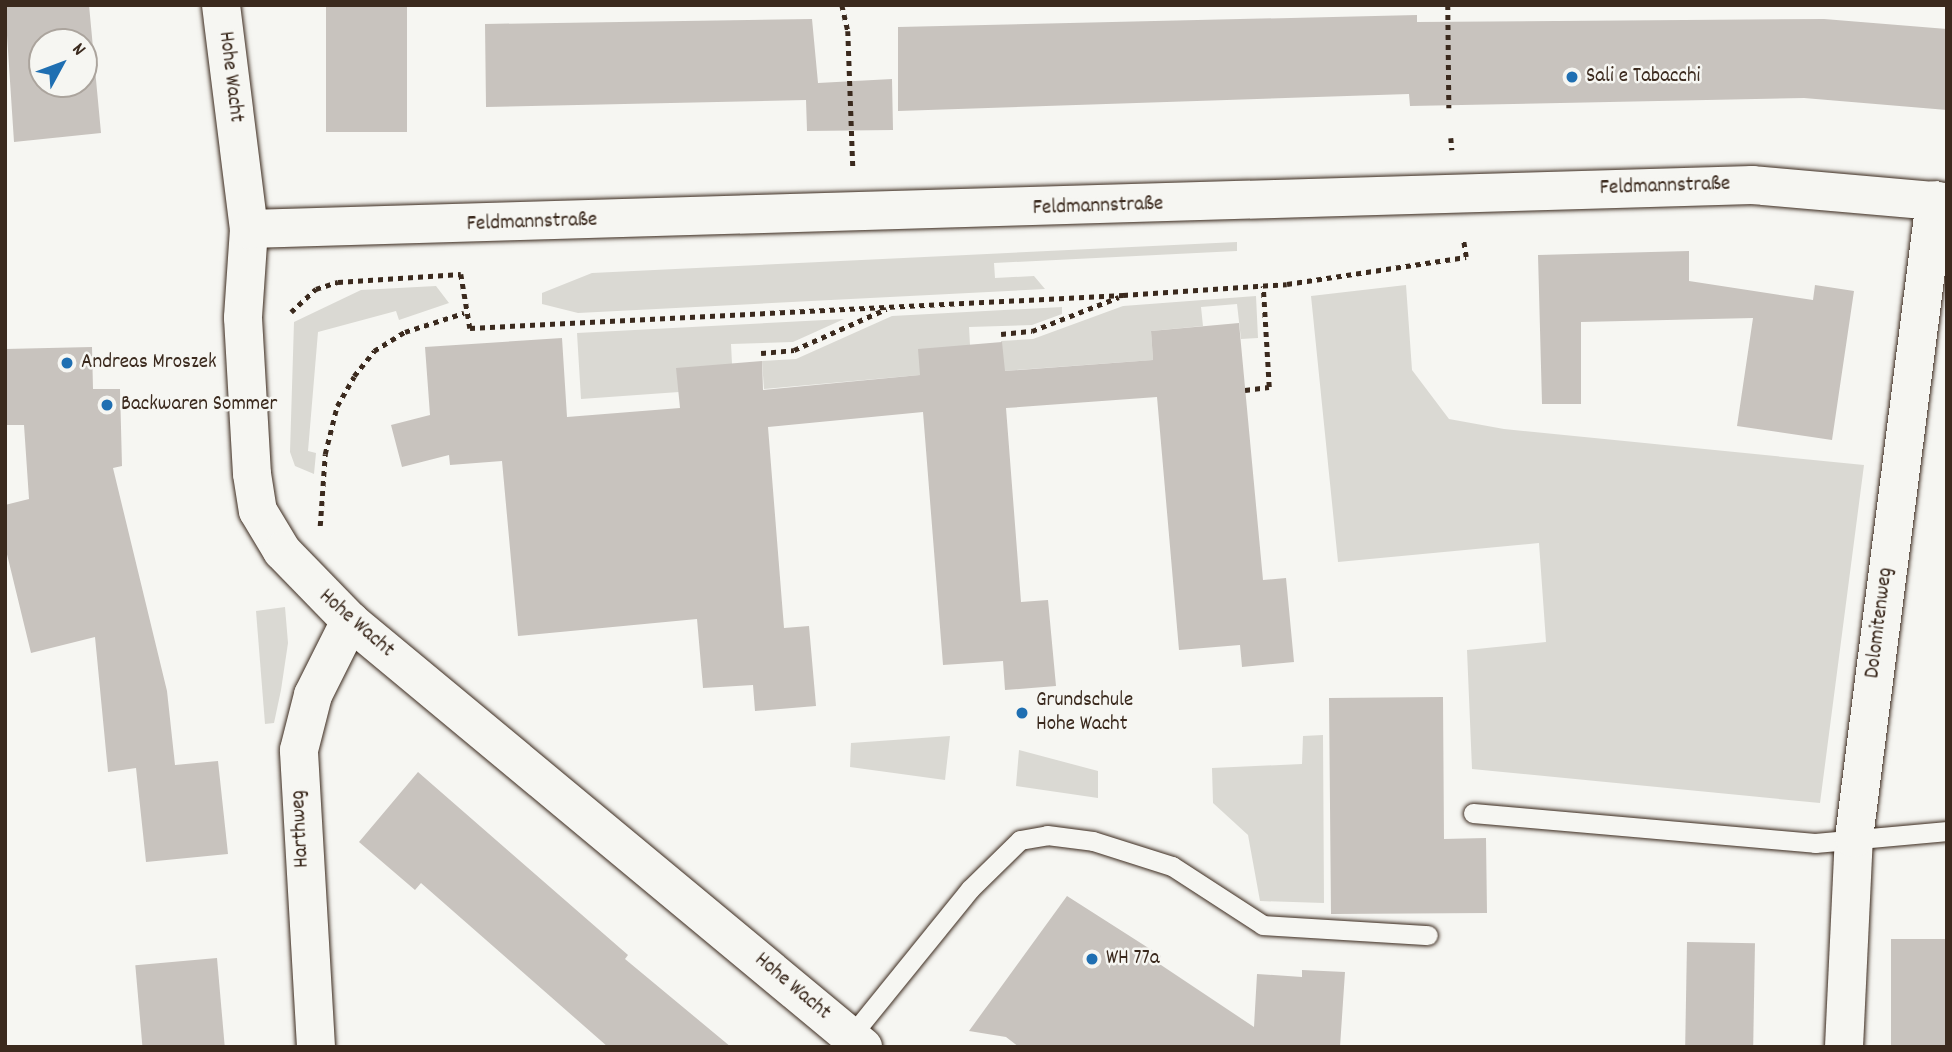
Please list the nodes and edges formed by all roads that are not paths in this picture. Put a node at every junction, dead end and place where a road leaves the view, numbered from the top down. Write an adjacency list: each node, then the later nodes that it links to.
1 (221, 5): 3 (street, Hohe Wacht)
2 (1941, 201): 3 (street, Feldmannstraße); 7 (street, Dolomitenweg)
3 (249, 229): 4 (street, Hohe Wacht)
4 (350, 621): 9 (street, Hohe Wacht); 10 (street, Harthweg)
5 (1473, 813): 7 (lane)
6 (1947, 831): 7 (lane)
7 (1854, 838): 11 (street, Dolomitenweg)
8 (1428, 935): 9 (lane)
9 (857, 1042)
10 (316, 1047)
11 (1844, 1047)

